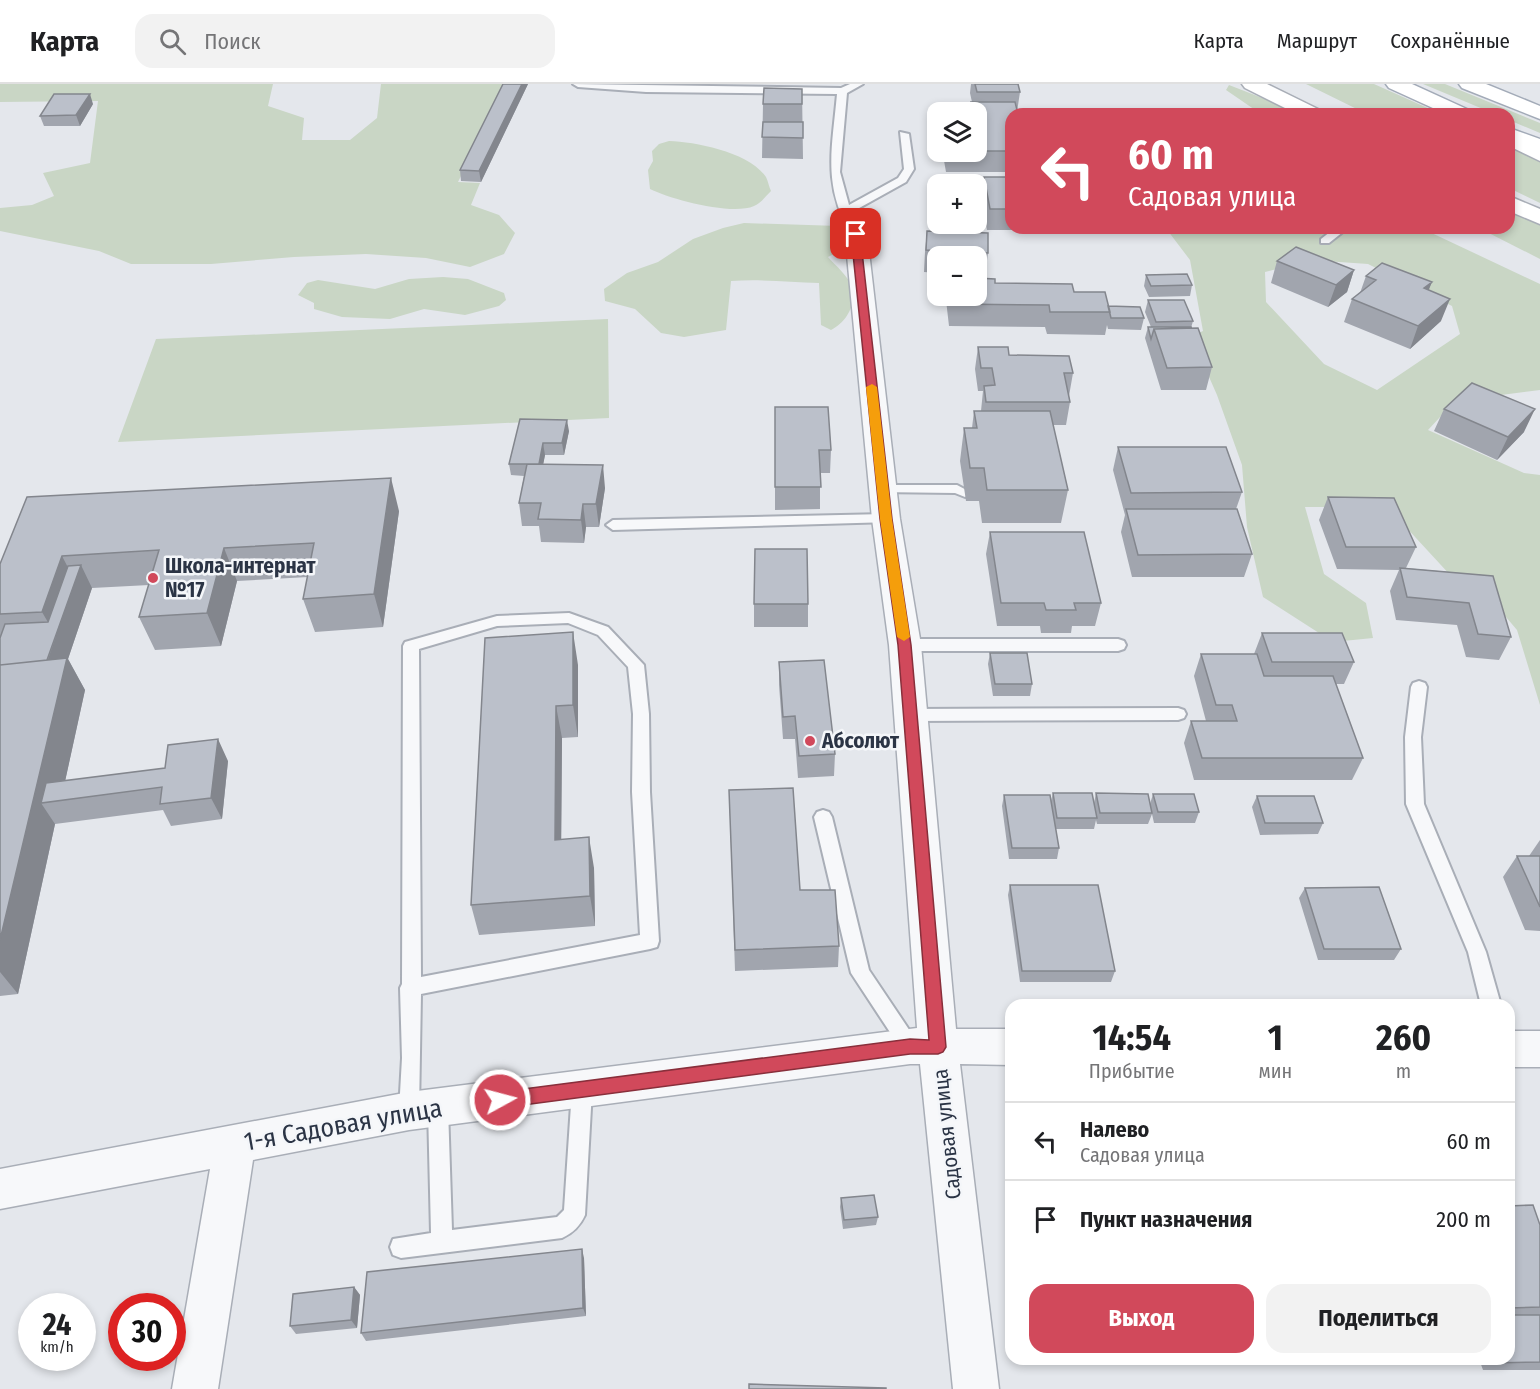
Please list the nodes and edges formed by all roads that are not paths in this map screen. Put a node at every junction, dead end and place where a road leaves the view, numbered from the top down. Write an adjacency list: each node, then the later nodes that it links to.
1 (578, 84): 6 (lane)
2 (858, 84): 6 (lane)
3 (1252, 84): 7 (main road)
4 (1396, 84): 8 (main road)
5 (1469, 84): 9 (main road)
6 (842, 91): 17 (lane)
7 (1301, 108)
8 (1449, 108)
9 (1540, 113)
10 (904, 134): 17 (lane)
11 (1515, 138): 13 (main road)
12 (1515, 140): 14 (main road)
13 (1540, 146)
14 (1540, 155)
15 (1515, 206): 16 (main road)
16 (1540, 217)
17 (851, 222): 20 (street, Садовая улица)
18 (1334, 234): 19 (lane)
19 (1325, 241)
20 (882, 489): 21 (lane); 22 (street, Садовая улица)
21 (965, 493)
22 (886, 519): 23 (lane); 24 (street, Садовая улица)
23 (613, 525)
24 (905, 645): 25 (lane); 28 (street, Садовая улица)
25 (1118, 645)
26 (1419, 687): 31 (lane)
27 (1178, 714): 28 (lane)
28 (910, 715): 32 (street, Садовая улица)
29 (823, 817): 32 (lane)
30 (410, 988): 30 (lane); 35 (lane)
31 (1489, 999)
32 (924, 1047): 33 (street, 1-я Садовая улица); 34 (street, 1-я Садовая улица); 41 (street, Садовая улица)
33 (1005, 1047)
34 (582, 1090): 35 (street, 1-я Садовая улица); 38 (lane)
35 (423, 1110): 36 (street, 1-я Садовая улица); 38 (lane)
36 (235, 1143): 37 (street, 1-я Садовая улица); 40 (street)
37 (0, 1189)
38 (441, 1242): 39 (lane)
39 (401, 1247)
40 (195, 1389)
41 (976, 1389)

